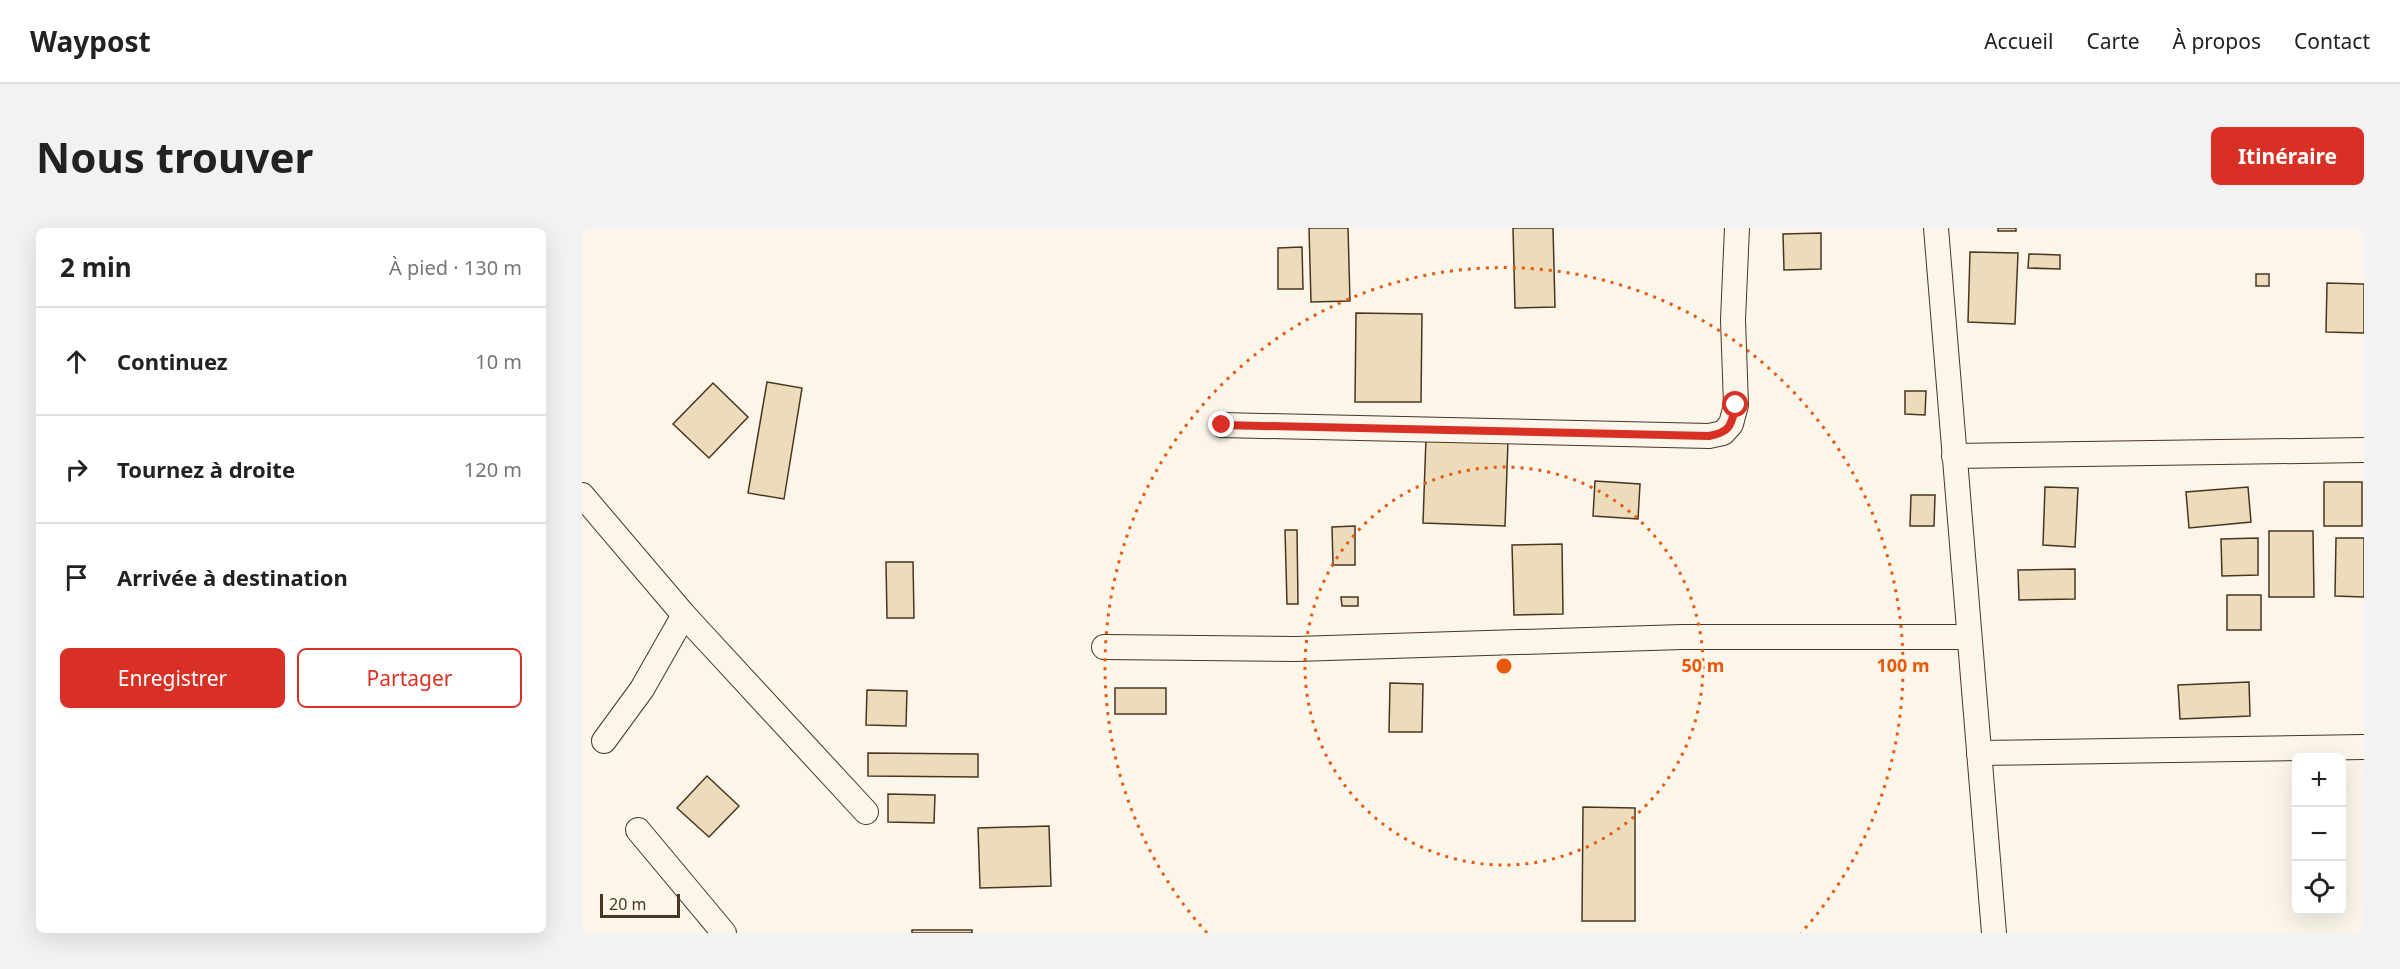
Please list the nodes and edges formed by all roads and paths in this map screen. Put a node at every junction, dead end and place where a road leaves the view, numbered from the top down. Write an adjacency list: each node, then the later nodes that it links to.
1 (1737, 228): 3 (street)
2 (1936, 228): 5 (street)
3 (1222, 425)
4 (2364, 450): 5 (street)
5 (1954, 456): 8 (street)
6 (582, 495): 7 (street)
7 (684, 615): 10 (street); 13 (street)
8 (1969, 637): 9 (street); 12 (street)
9 (1104, 647)
10 (604, 741)
11 (2364, 747): 12 (street)
12 (1979, 753): 16 (street)
13 (866, 812)
14 (638, 830): 15 (street)
15 (724, 933)
16 (1994, 933)

